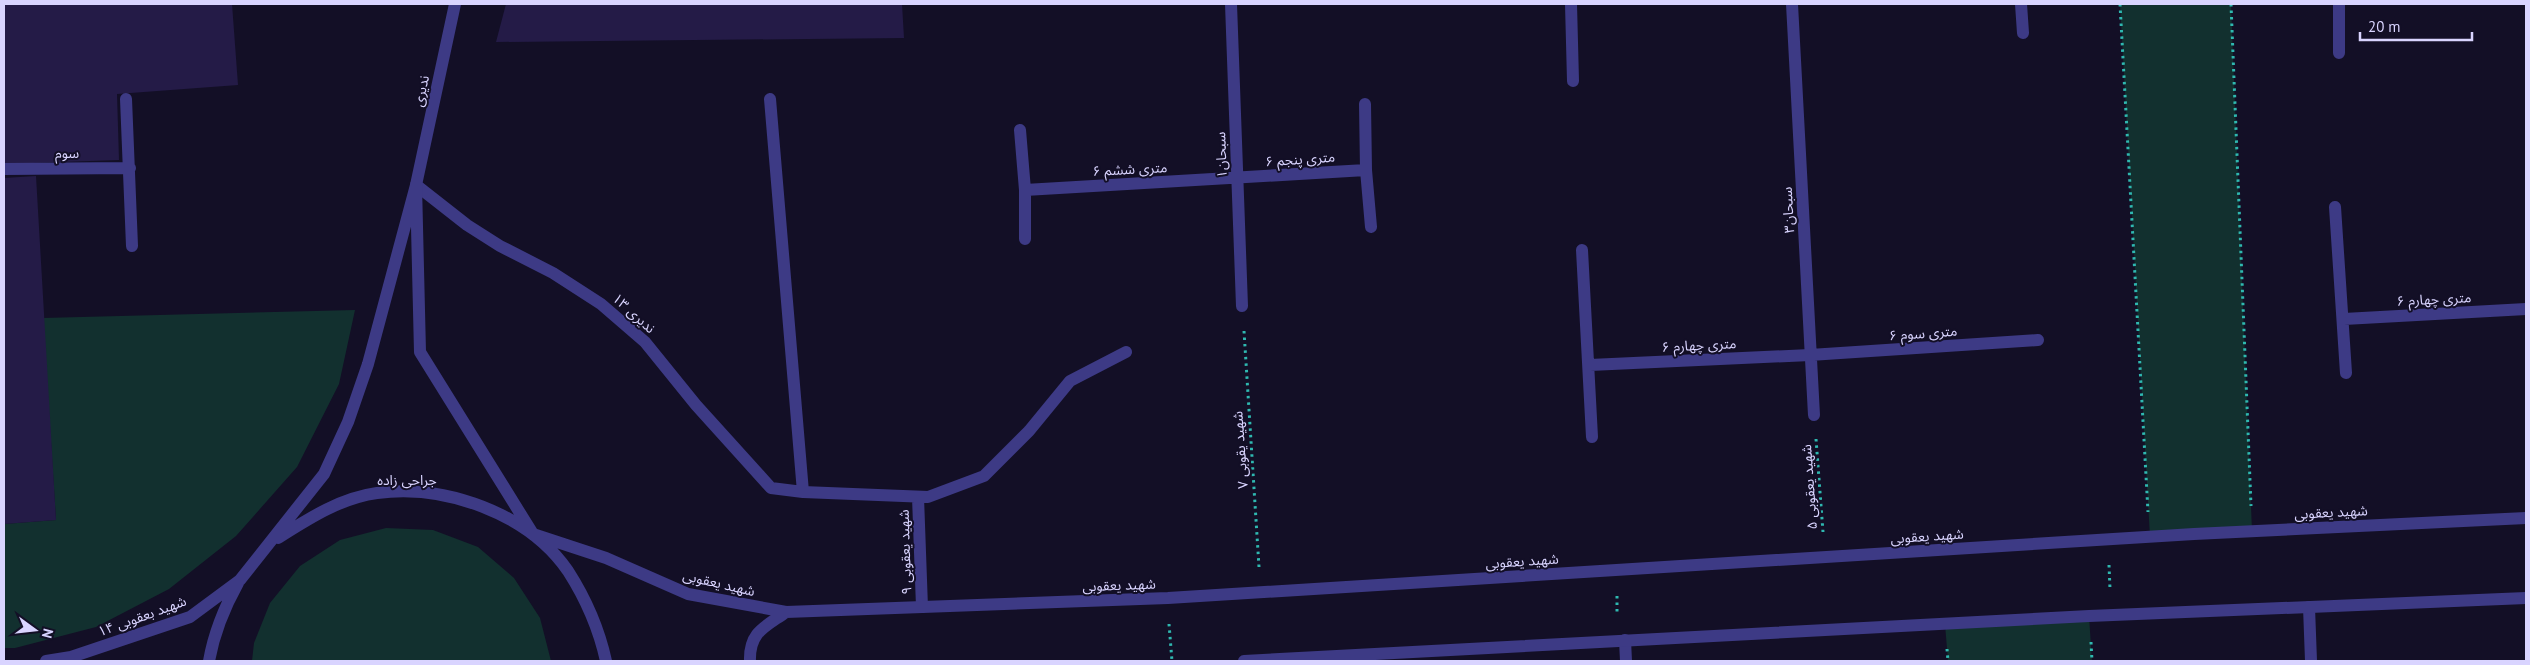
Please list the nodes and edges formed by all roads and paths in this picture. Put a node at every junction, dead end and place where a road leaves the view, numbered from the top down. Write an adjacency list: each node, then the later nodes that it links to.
1 (455, 4): 20 (street, ندیری)
2 (1231, 4): 19 (street, سبحان۱)
3 (1571, 4): 11 (street)
4 (1792, 4): 32 (street, سبحان۳)
5 (2021, 4): 9 (street)
6 (2120, 4): 42 (path)
7 (2231, 4): 40 (path)
8 (2339, 4): 10 (street)
9 (2023, 33)
10 (2340, 53)
11 (1573, 81)
12 (126, 99): 16 (street)
13 (770, 99): 37 (street)
14 (1365, 104): 18 (street)
15 (1020, 130): 21 (street)
16 (130, 168): 17 (street, سوم); 25 (street)
17 (4, 169)
18 (1366, 170): 19 (street, ۶ متری پنجم); 23 (street)
19 (1237, 178): 21 (street, ۶ متری ششم); 27 (street, سبحان۱)
20 (416, 185): 37 (street, ندیری ۱۳); 41 (street); 46 (street)
21 (1025, 190): 24 (street)
22 (2336, 207): 29 (street)
23 (1371, 227)
24 (1025, 239)
25 (132, 246)
26 (1582, 250): 33 (street)
27 (1242, 306): 47 (path, شهید یقوبی ۷)
28 (2526, 308): 29 (street, ۶ متری چهارم)
29 (2344, 319): 34 (street)
30 (2038, 340): 32 (street, ۶ متری سوم)
31 (1126, 352): 38 (street, ندیری ۱۳)
32 (1810, 355): 33 (street, ۶ متری چهارم); 35 (street, سبحان۳)
33 (1590, 365): 36 (street)
34 (2346, 373)
35 (1814, 416): 44 (path, شهید یعقوبی ۵)
36 (1592, 438)
37 (803, 492): 38 (street, ندیری ۱۳)
38 (918, 496): 50 (street, شهید یعقوبی ۹)
39 (2526, 518): 40 (street, شهید یعقوبی)
40 (2252, 531): 42 (street, شهید یعقوبی)
41 (533, 534): 46 (street, جراحی زاده); 52 (street, شهید یعقوبی); 58 (street, جراحی زاده)
42 (2150, 537): 43 (street, شهید یعقوبی)
43 (2109, 540): 44 (street, شهید یعقوبی); 53 (path)
44 (1825, 557): 45 (street, شهید یعقوبی)
45 (1616, 570): 47 (street, شهید یعقوبی); 54 (path)
46 (240, 580): 55 (street, شهید بعقوبی ۱۴); 57 (street, جراحی زاده)
47 (1261, 592): 48 (street, شهید یعقوبی)
48 (1168, 598): 50 (street, شهید یعقوبی); 60 (path)
49 (2526, 598): 51 (street)
50 (922, 607): 52 (street, شهید یعقوبی)
51 (2309, 607): 53 (street); 63 (street)
52 (786, 612): 59 (street)
53 (2113, 615): 54 (street)
54 (1620, 640): 61 (street); 62 (street)
55 (68, 659): 56 (street, شهید بعقوبی ۱۴)
56 (46, 661)
57 (209, 661)
58 (606, 661)
59 (750, 661)
60 (1172, 661)
61 (1244, 661)
62 (1626, 661)
63 (2312, 661)

